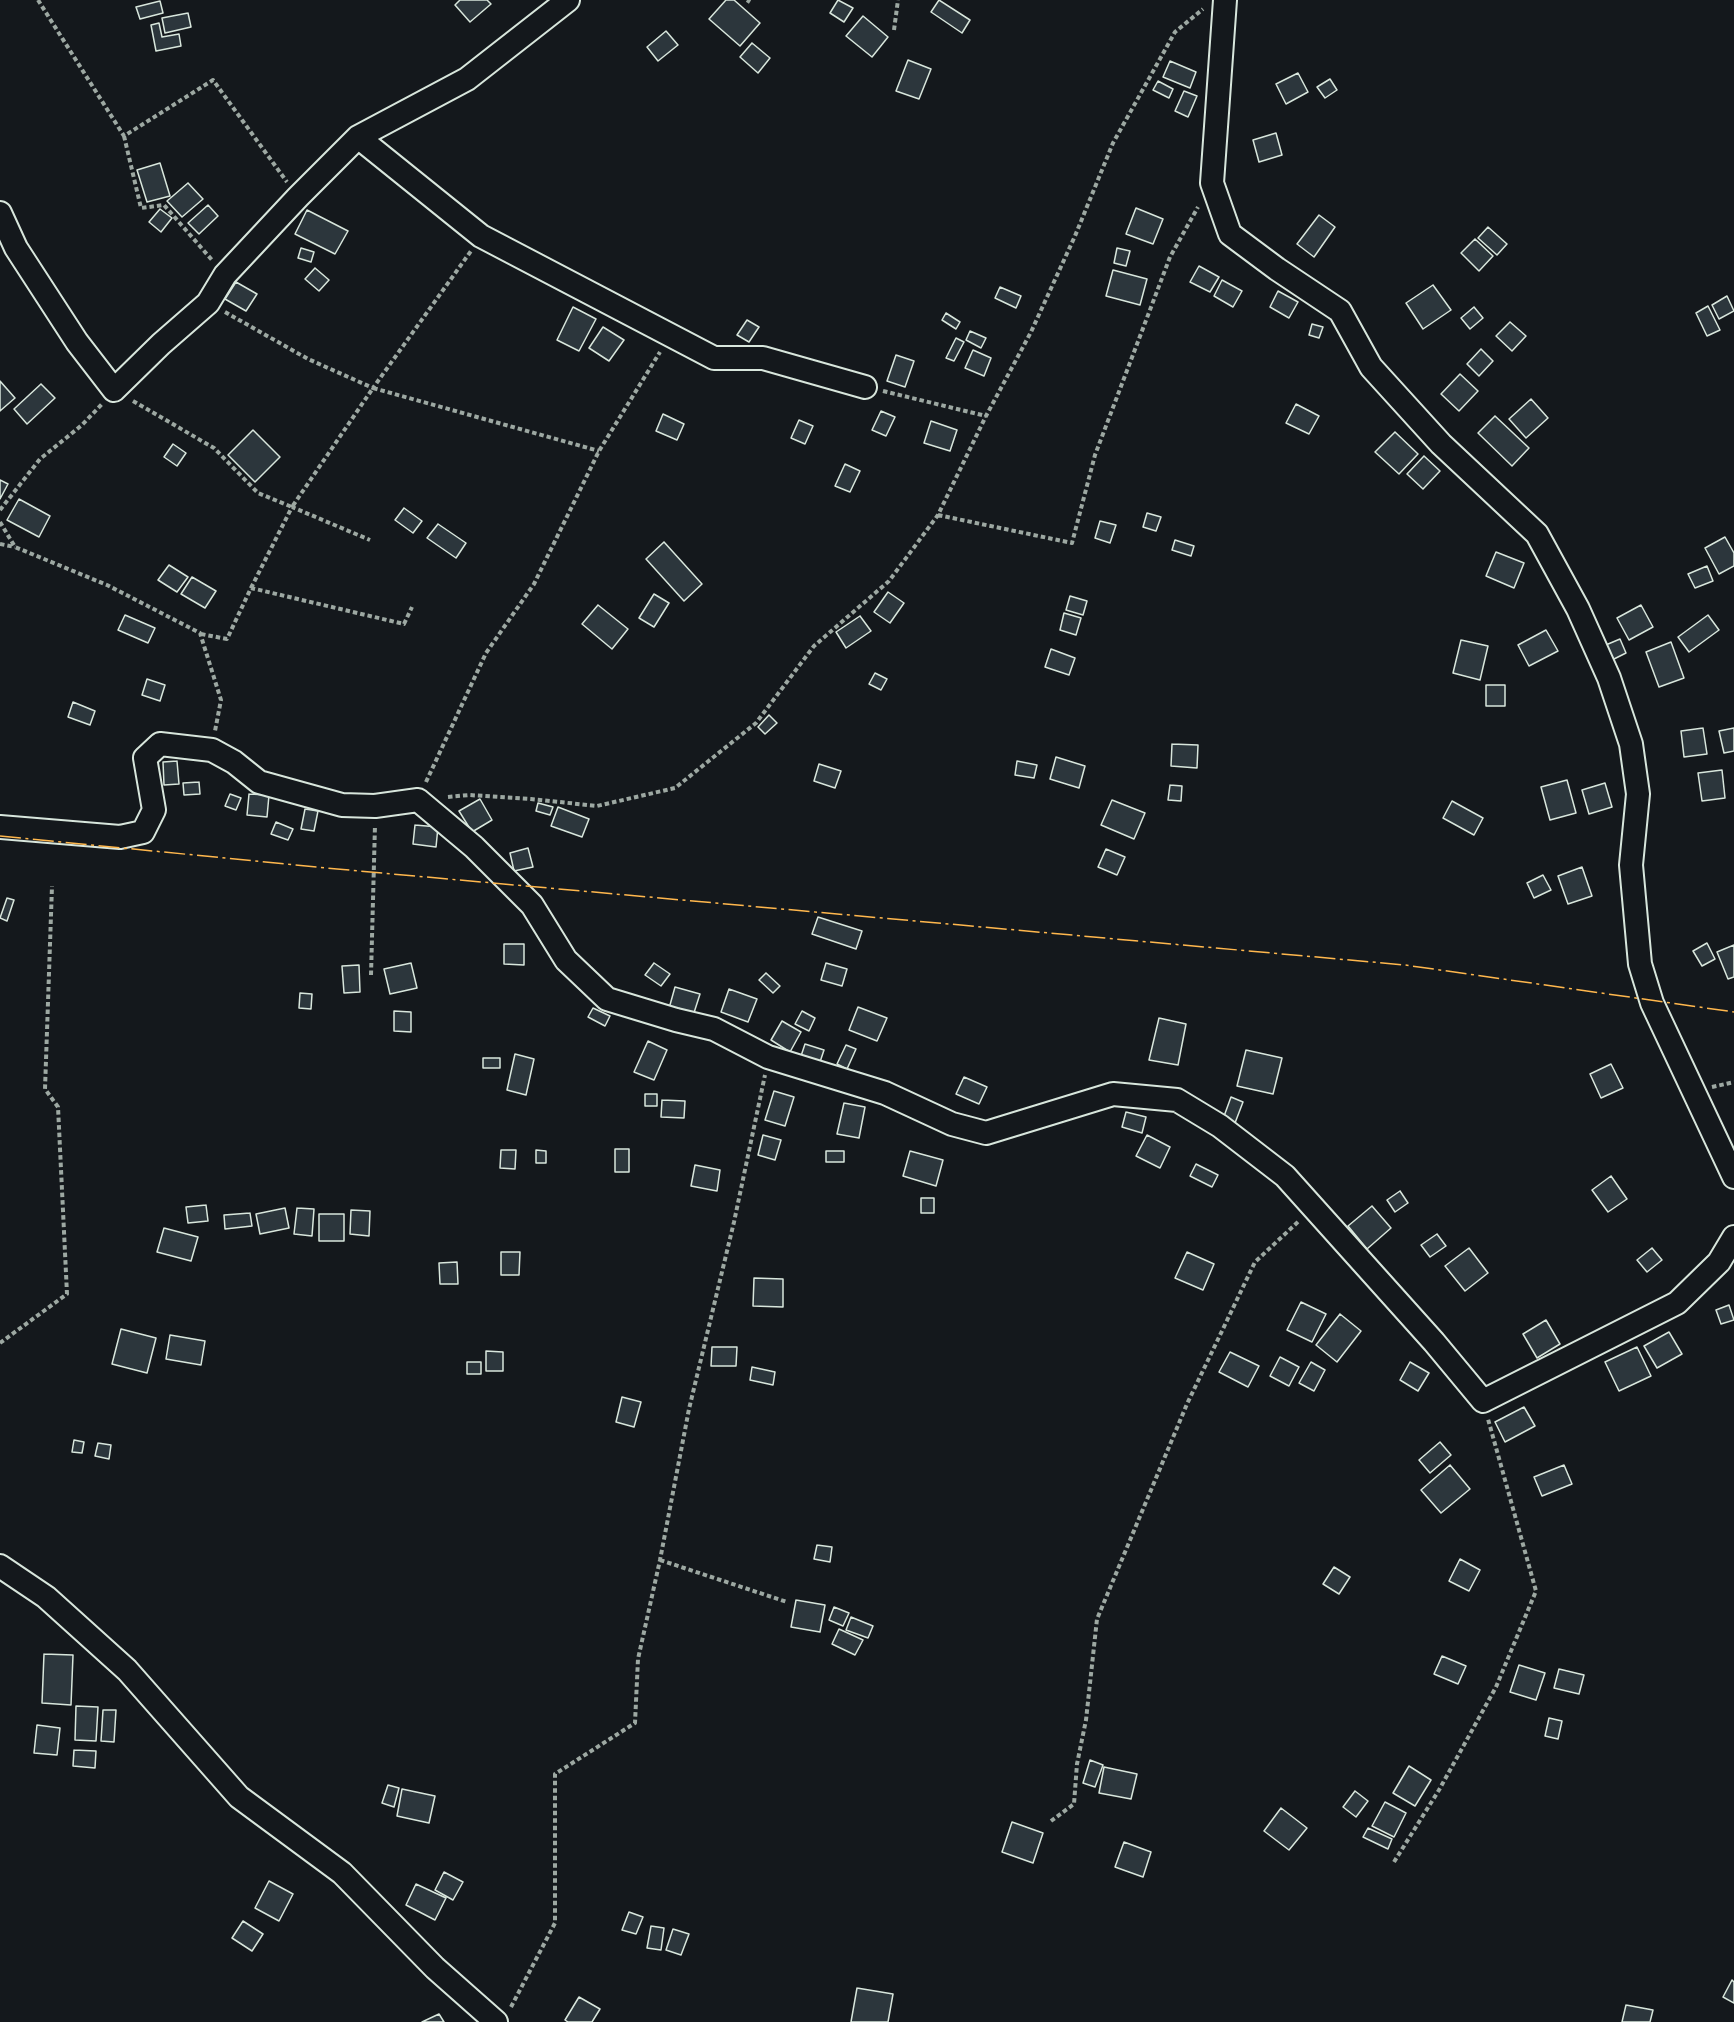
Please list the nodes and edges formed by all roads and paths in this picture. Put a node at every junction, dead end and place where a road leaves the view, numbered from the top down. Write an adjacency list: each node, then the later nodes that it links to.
1 (38, 0): 6 (path)
2 (568, 0): 7 (street)
3 (898, 0): 5 (path)
4 (1215, 4): 8 (street); 18 (path)
5 (894, 30)
6 (123, 136): 9 (path); 12 (path)
7 (358, 137): 9 (street); 11 (street)
8 (1212, 183): 22 (path); 37 (street)
9 (298, 197): 12 (street)
10 (0, 213): 17 (street)
11 (481, 236): 14 (street); 16 (path)
12 (225, 275): 13 (street)
13 (208, 303): 16 (path); 17 (street)
14 (670, 336): 15 (street); 19 (path)
15 (865, 387): 18 (path)
16 (373, 388): 19 (path); 20 (path)
17 (114, 390): 20 (path); 21 (path)
18 (986, 416): 22 (path)
19 (599, 451): 31 (path)
20 (292, 507): 24 (path); 27 (path)
21 (0, 510)
22 (938, 515): 31 (path)
23 (0, 522): 26 (path)
24 (370, 540)
25 (0, 544): 26 (path)
26 (15, 547): 29 (path)
27 (251, 588): 28 (path); 29 (path)
28 (412, 607)
29 (200, 633): 30 (path)
30 (212, 750): 32 (street); 33 (street)
31 (418, 800): 32 (street); 36 (street)
32 (375, 806): 35 (path)
33 (0, 827)
34 (52, 886): 40 (path)
35 (371, 975)
36 (768, 1057): 38 (street); 42 (path)
37 (1734, 1177)
38 (1313, 1207): 41 (street); 45 (path)
39 (1734, 1236): 41 (street)
40 (0, 1343)
41 (1483, 1401): 46 (path)
42 (660, 1560): 44 (path); 47 (path)
43 (0, 1566): 47 (street)
44 (787, 1602)
45 (1051, 1821)
46 (1394, 1862)
47 (502, 2017)

